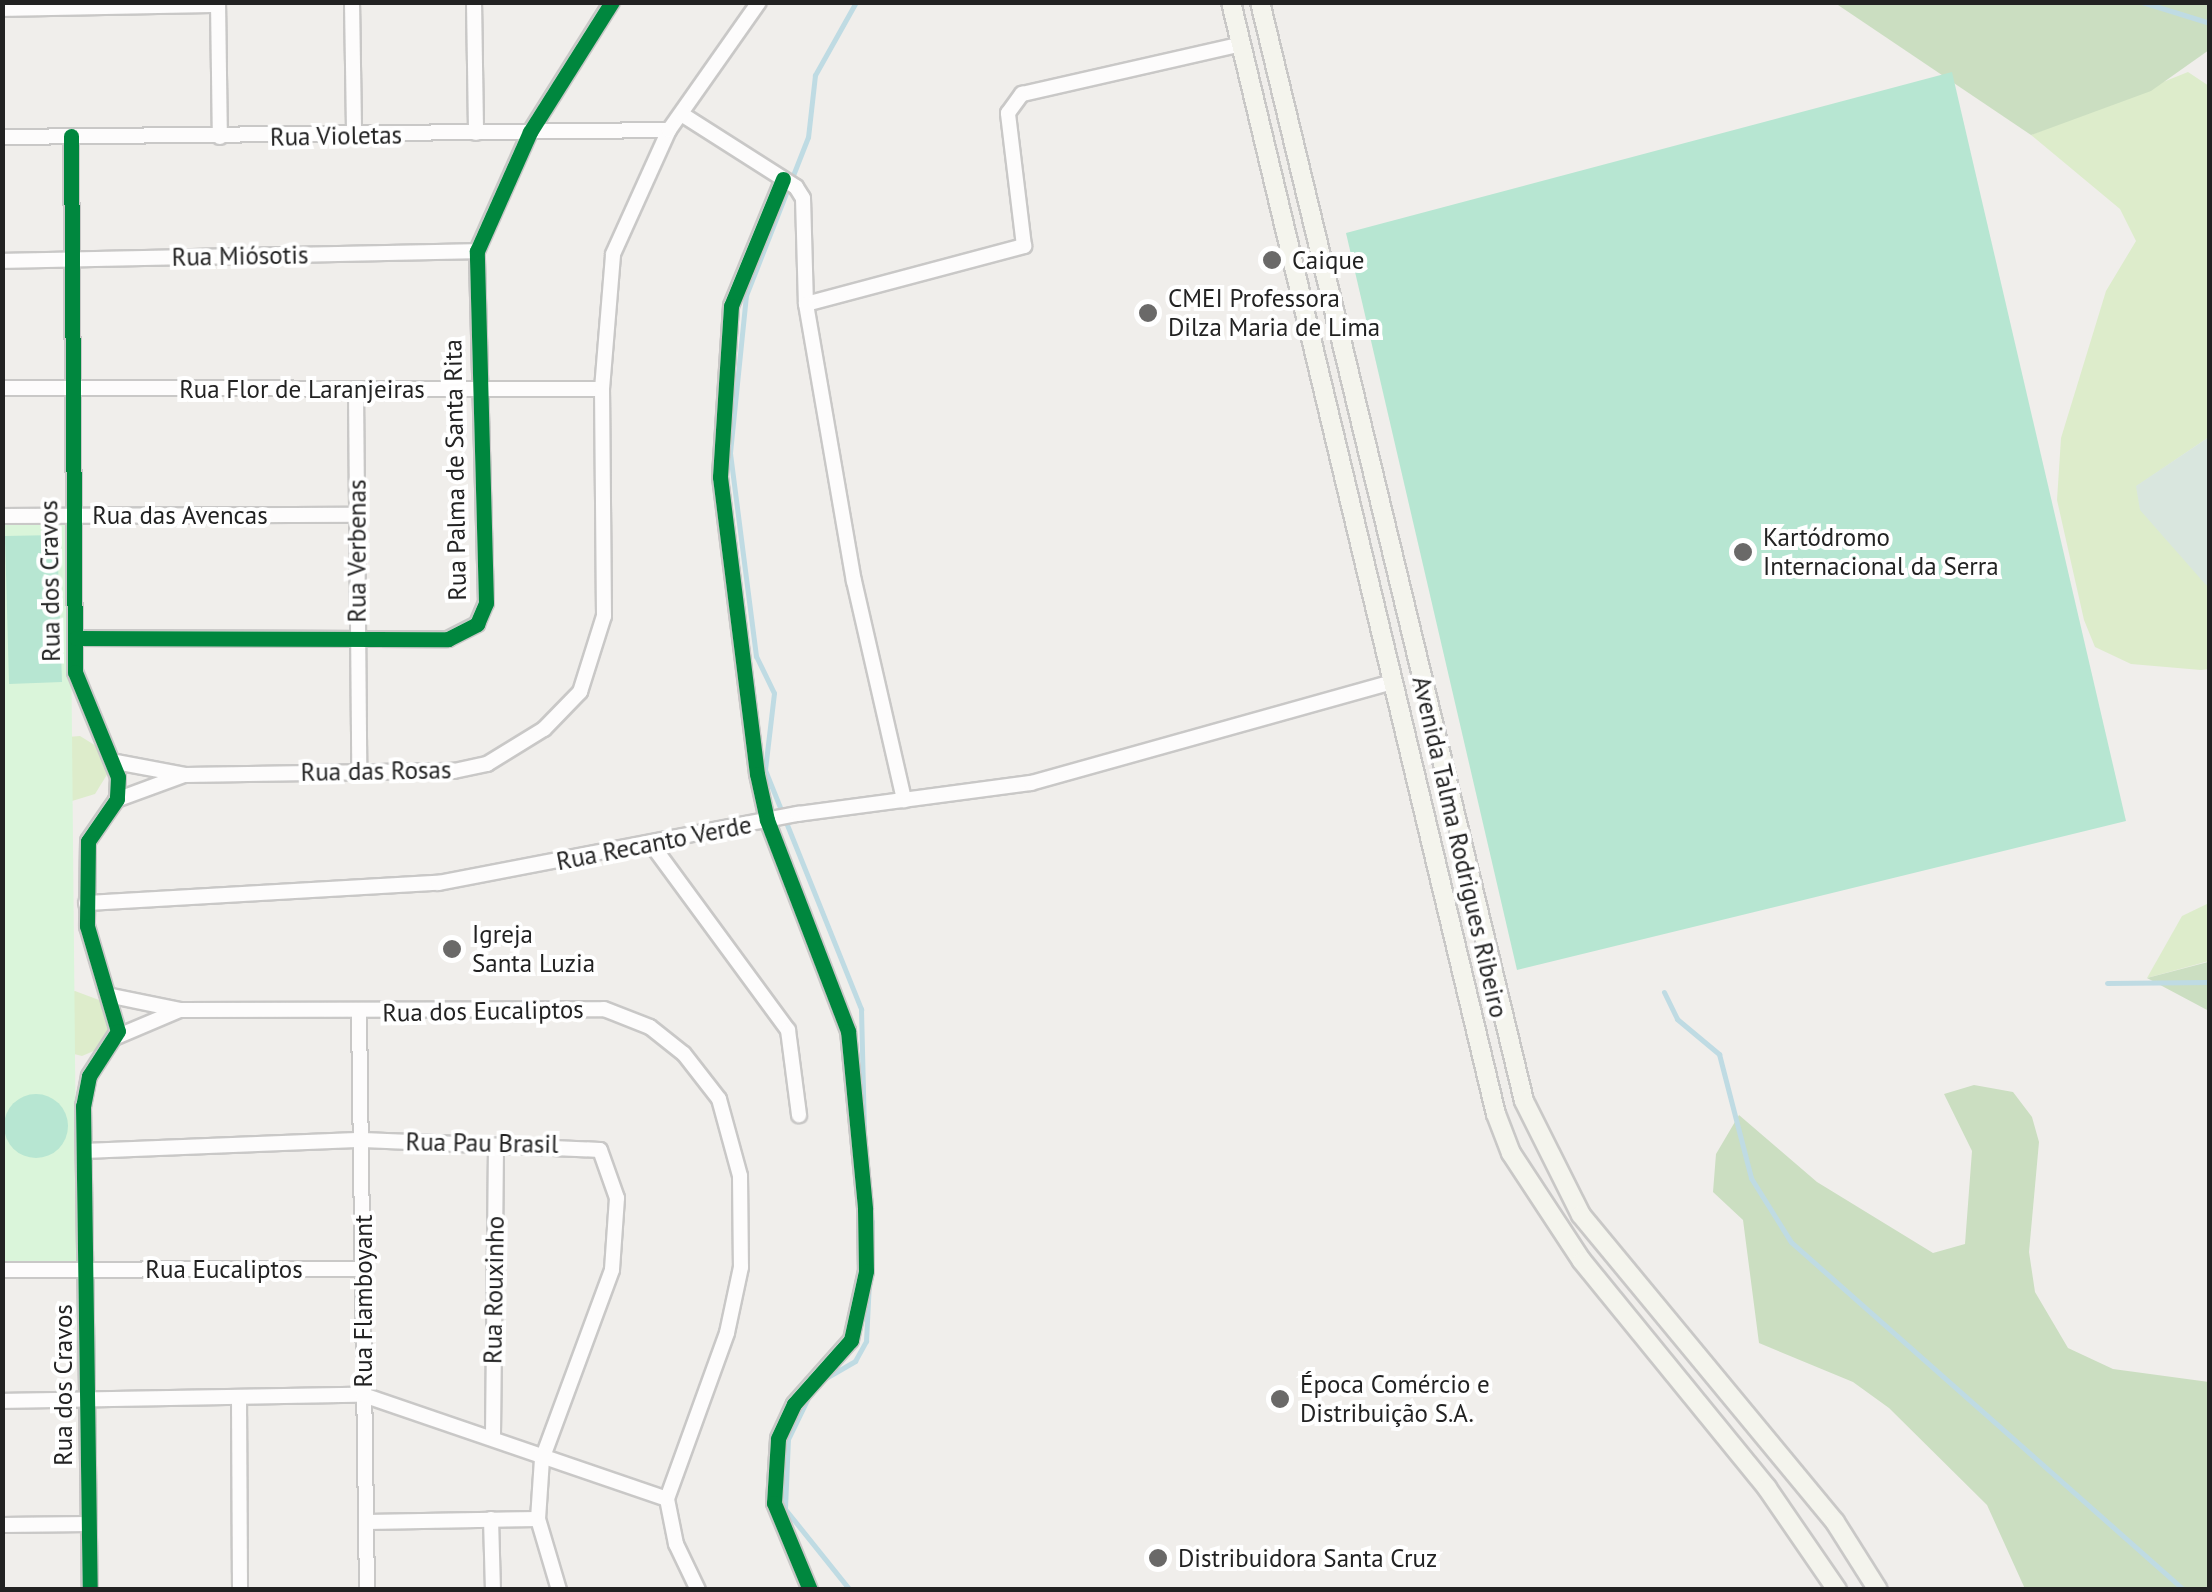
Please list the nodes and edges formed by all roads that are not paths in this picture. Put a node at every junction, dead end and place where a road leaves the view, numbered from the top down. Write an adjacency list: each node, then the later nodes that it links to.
1 (352, 2): 15 (street)
2 (474, 2): 13 (street)
3 (612, 2): 12 (street, Rua Palma de Santa Rita)
4 (759, 2): 10 (street)
5 (1230, 2): 9 (main road, Avenida Talma Rodrigues Ribeiro)
6 (1260, 2): 73 (main road, Avenida Talma Rodrigues Ribeiro)
7 (218, 4): 8 (street); 17 (street)
8 (2, 9)
9 (1238, 45): 22 (street); 33 (main road, Avenida Talma Rodrigues Ribeiro)
10 (683, 115): 11 (street); 18 (street)
11 (669, 130): 12 (street, Rua Violetas); 25 (street, Rua das Rosas)
12 (530, 132): 13 (street, Rua Violetas); 19 (street, Rua Palma de Santa Rita)
13 (476, 133): 15 (street, Rua Violetas)
14 (71, 136): 16 (street, Rua Violetas); 17 (street, Rua Violetas); 20 (street, Rua dos Cravos)
15 (354, 136): 17 (street, Rua Violetas)
16 (2, 137)
17 (220, 137)
18 (788, 182): 22 (street); 39 (street)
19 (477, 251): 20 (street, Rua Miósotis); 26 (street, Rua Palma de Santa Rita)
20 (73, 260): 21 (street, Rua Miósotis); 23 (street, Rua dos Cravos)
21 (2, 261)
22 (806, 304): 38 (street)
23 (74, 387): 24 (street, Rua Flor de Laranjeiras); 27 (street, Rua Flor de Laranjeiras); 28 (street, Rua dos Cravos)
24 (2, 388)
25 (602, 389): 26 (street, Rua Flor de Laranjeiras); 35 (street, Rua das Rosas)
26 (478, 390): 27 (street, Rua Flor de Laranjeiras); 31 (street, Rua Palma de Santa Rita)
27 (356, 392): 30 (street, Rua Verbenas)
28 (74, 515): 29 (street, Rua das Avencas); 30 (street, Rua das Avencas); 32 (street, Rua dos Cravos)
29 (2, 516)
30 (356, 516): 31 (street, Rua Verbenas)
31 (358, 635): 32 (street, Rua Palma de Santa Rita); 35 (street, Rua Verbenas)
32 (76, 638): 34 (street, Rua dos Cravos)
33 (1388, 684): 38 (street, Rua Recanto Verde); 72 (main road, Avenida Talma Rodrigues Ribeiro)
34 (116, 762): 36 (street, Rua das Rosas); 37 (street, Rua dos Cravos)
35 (358, 771): 36 (street, Rua das Rosas)
36 (185, 775): 37 (street, Rua das Rosas)
37 (116, 800): 41 (street)
38 (904, 800): 39 (street, Rua Recanto Verde)
39 (771, 819): 40 (street, Rua Recanto Verde); 71 (street)
40 (652, 846): 41 (street, Rua Recanto Verde); 46 (street)
41 (86, 902): 42 (street)
42 (112, 996): 43 (street, Rua dos Eucaliptos); 45 (street)
43 (180, 1010): 44 (street, Rua dos Eucaliptos); 45 (street, Rua dos Eucaliptos)
44 (358, 1013): 47 (street, Rua Flamboyant); 59 (street, Rua dos Eucaliptos)
45 (116, 1036): 49 (street, Rua dos Cravos)
46 (799, 1115)
47 (363, 1140): 48 (street, Rua Pau Brasil); 49 (street, Rua Pau Brasil); 50 (street, Rua Flamboyant)
48 (496, 1146): 57 (street, Rua Rouxinho); 58 (street, Rua Pau Brasil)
49 (84, 1151): 51 (street, Rua dos Cravos)
50 (361, 1268): 51 (street, Rua Eucaliptos); 53 (street, Rua Flamboyant)
51 (88, 1269): 52 (street, Rua Eucaliptos); 56 (street, Rua dos Cravos)
52 (2, 1270)
53 (363, 1395): 54 (street); 57 (street); 62 (street, Rua Flamboyant)
54 (239, 1398): 56 (street); 66 (street)
55 (2, 1402): 56 (street)
56 (89, 1402): 63 (street, Rua dos Cravos)
57 (492, 1434): 58 (street)
58 (542, 1459): 59 (street); 60 (street, Rua Pau Brasil)
59 (667, 1500): 70 (street)
60 (538, 1518): 61 (street); 69 (street, Rua Pau Brasil)
61 (491, 1519): 62 (street); 68 (street)
62 (368, 1522): 67 (street, Rua Flamboyant)
63 (88, 1524): 64 (street); 65 (street, Rua dos Cravos)
64 (2, 1525)
65 (90, 1590)
66 (240, 1590)
67 (367, 1590)
68 (494, 1590)
69 (558, 1590)
70 (698, 1590)
71 (810, 1590)
72 (1838, 1590)
73 (1878, 1590)

